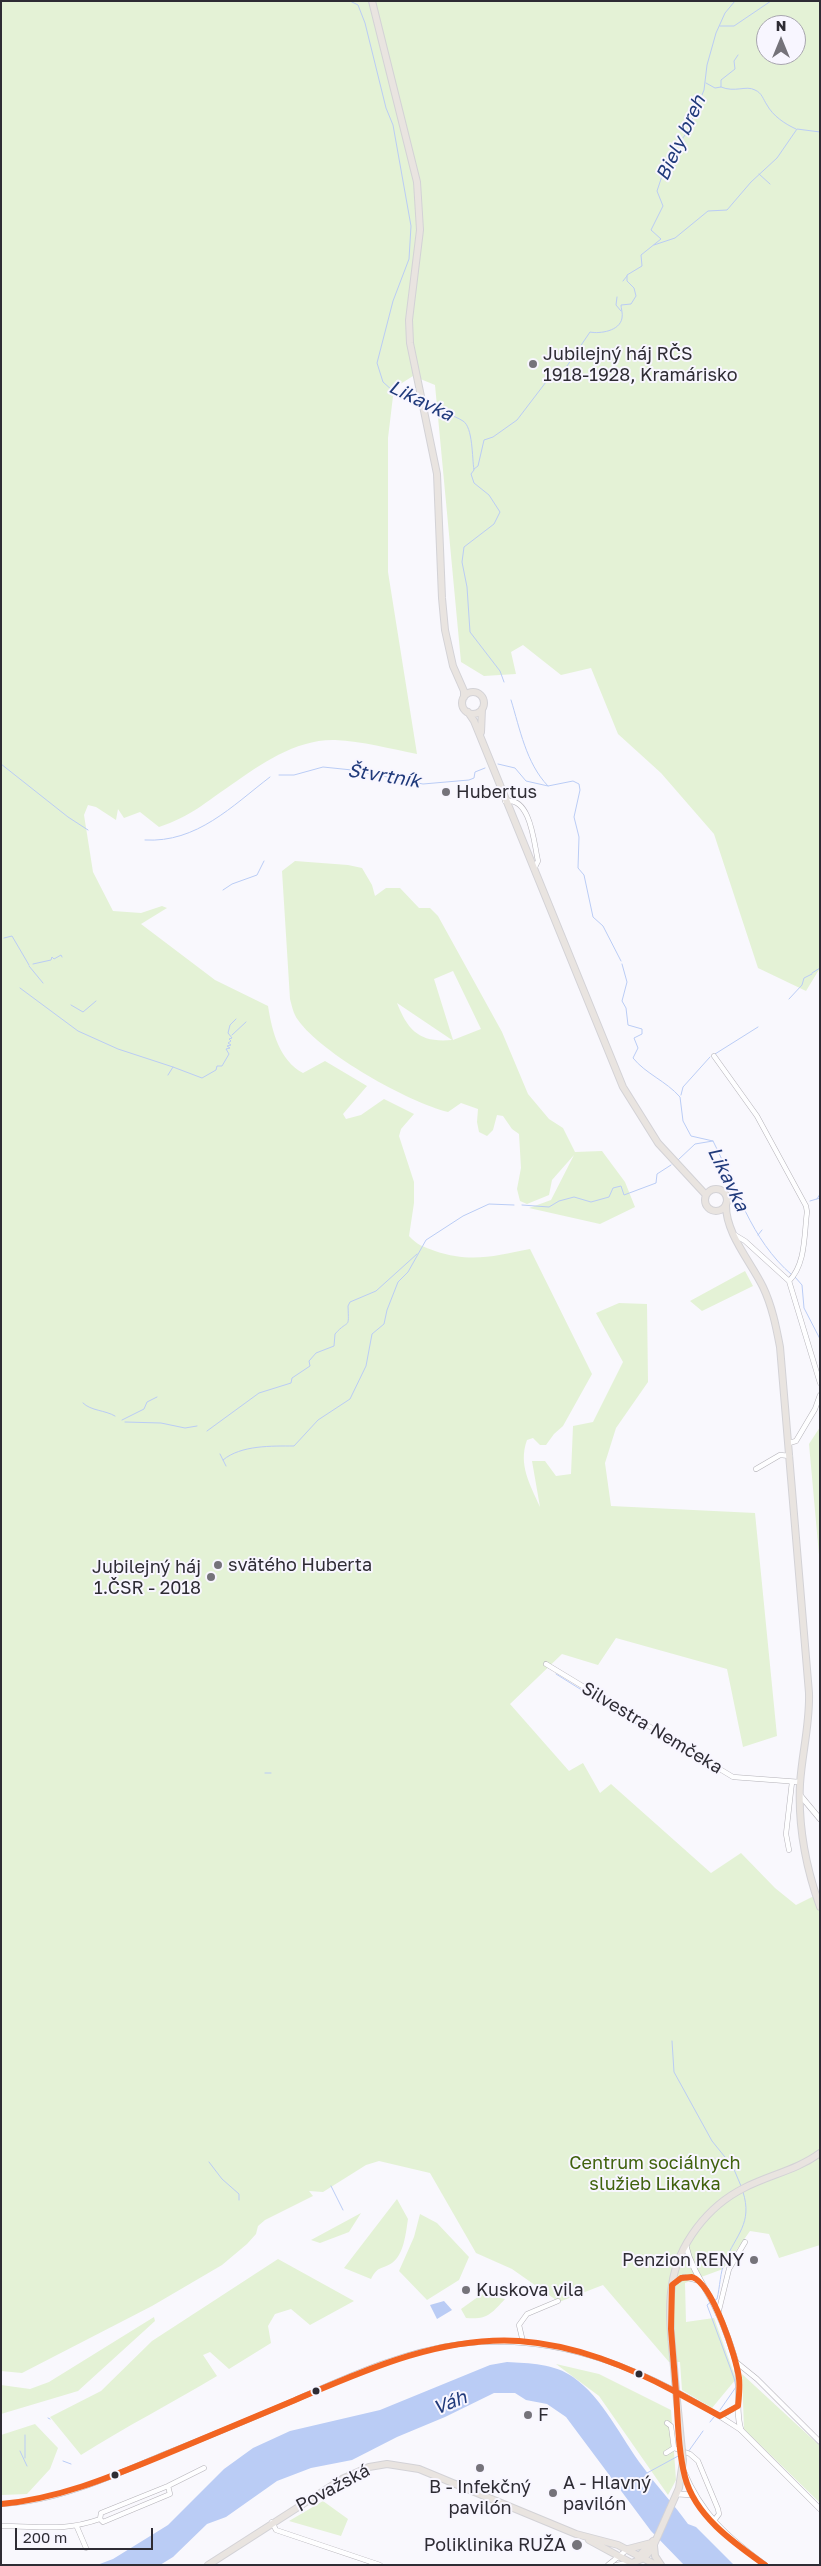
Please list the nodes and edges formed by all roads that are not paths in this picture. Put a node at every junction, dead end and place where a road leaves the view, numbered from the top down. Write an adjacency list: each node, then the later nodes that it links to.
1 (372, 1): 2 (main road)
2 (456, 671): 3 (main road); 4 (main road)
3 (475, 692): 4 (main road); 5 (main road)
4 (464, 697): 6 (main road)
5 (482, 709): 6 (main road); 7 (main road)
6 (468, 712): 7 (main road)
7 (481, 739): 8 (main road)
8 (505, 801): 9 (main road); 9 (street)
9 (534, 869): 11 (main road)
10 (714, 1056): 18 (street)
11 (681, 1169): 12 (main road); 13 (main road)
12 (715, 1190): 13 (main road); 14 (main road)
13 (706, 1195): 15 (main road)
14 (726, 1204): 15 (main road); 16 (main road)
15 (716, 1211): 16 (main road)
16 (727, 1216): 17 (main road)
17 (735, 1235): 18 (street); 21 (main road)
18 (792, 1278): 19 (street)
19 (820, 1384)
20 (820, 1395): 21 (street)
21 (789, 1443): 22 (main road)
22 (790, 1456): 23 (street); 26 (main road)
23 (756, 1469)
24 (546, 1664): 25 (street, Silvestra Nemčeka)
25 (792, 1782): 26 (street, Silvestra Nemčeka); 29 (street)
26 (800, 1782): 27 (main road)
27 (800, 1795): 28 (street); 30 (main road)
28 (820, 1819)
29 (789, 1850)
30 (820, 1907)
31 (820, 2153): 33 (main road)
32 (745, 2242): 37 (street)
33 (686, 2246): 34 (street); 35 (main road)
34 (700, 2281): 35 (street); 37 (street)
35 (672, 2285): 48 (main road, bridge)
36 (558, 2301): 38 (street)
37 (718, 2314): 39 (street)
38 (523, 2342): 41 (street); 52 (street)
39 (736, 2362): 40 (street); 44 (street)
40 (738, 2406): 41 (street); 43 (street)
41 (720, 2416): 43 (street)
42 (668, 2423): 45 (street)
43 (741, 2430): 53 (street)
44 (820, 2442)
45 (674, 2448): 46 (street); 56 (street)
46 (666, 2453)
47 (204, 2468): 49 (street)
48 (683, 2470): 50 (main road); 51 (street)
49 (168, 2486): 54 (street); 54 (street)
50 (677, 2494): 51 (street); 60 (main road)
51 (694, 2496): 56 (street)
52 (1, 2504)
53 (820, 2509)
54 (100, 2519): 58 (street)
55 (272, 2522): 59 (main road, Považská); 67 (main road, Považská); 68 (street)
56 (713, 2522): 73 (street)
57 (1, 2526): 58 (street)
58 (77, 2527): 61 (street)
59 (581, 2536): 62 (main road, Považská); 63 (main road, Považská)
60 (653, 2542): 63 (main road); 65 (main road); 72 (main road)
61 (86, 2548)
62 (607, 2549): 64 (main road, Považská); 69 (street)
63 (628, 2549): 64 (street); 65 (main road, Považská)
64 (620, 2554): 66 (main road, Považská); 69 (street)
65 (642, 2557): 66 (main road); 71 (main road, Považská)
66 (633, 2564): 70 (street)
67 (208, 2565)
68 (380, 2565)
69 (608, 2565)
70 (616, 2565)
71 (656, 2565)
72 (662, 2565)
73 (764, 2565)

